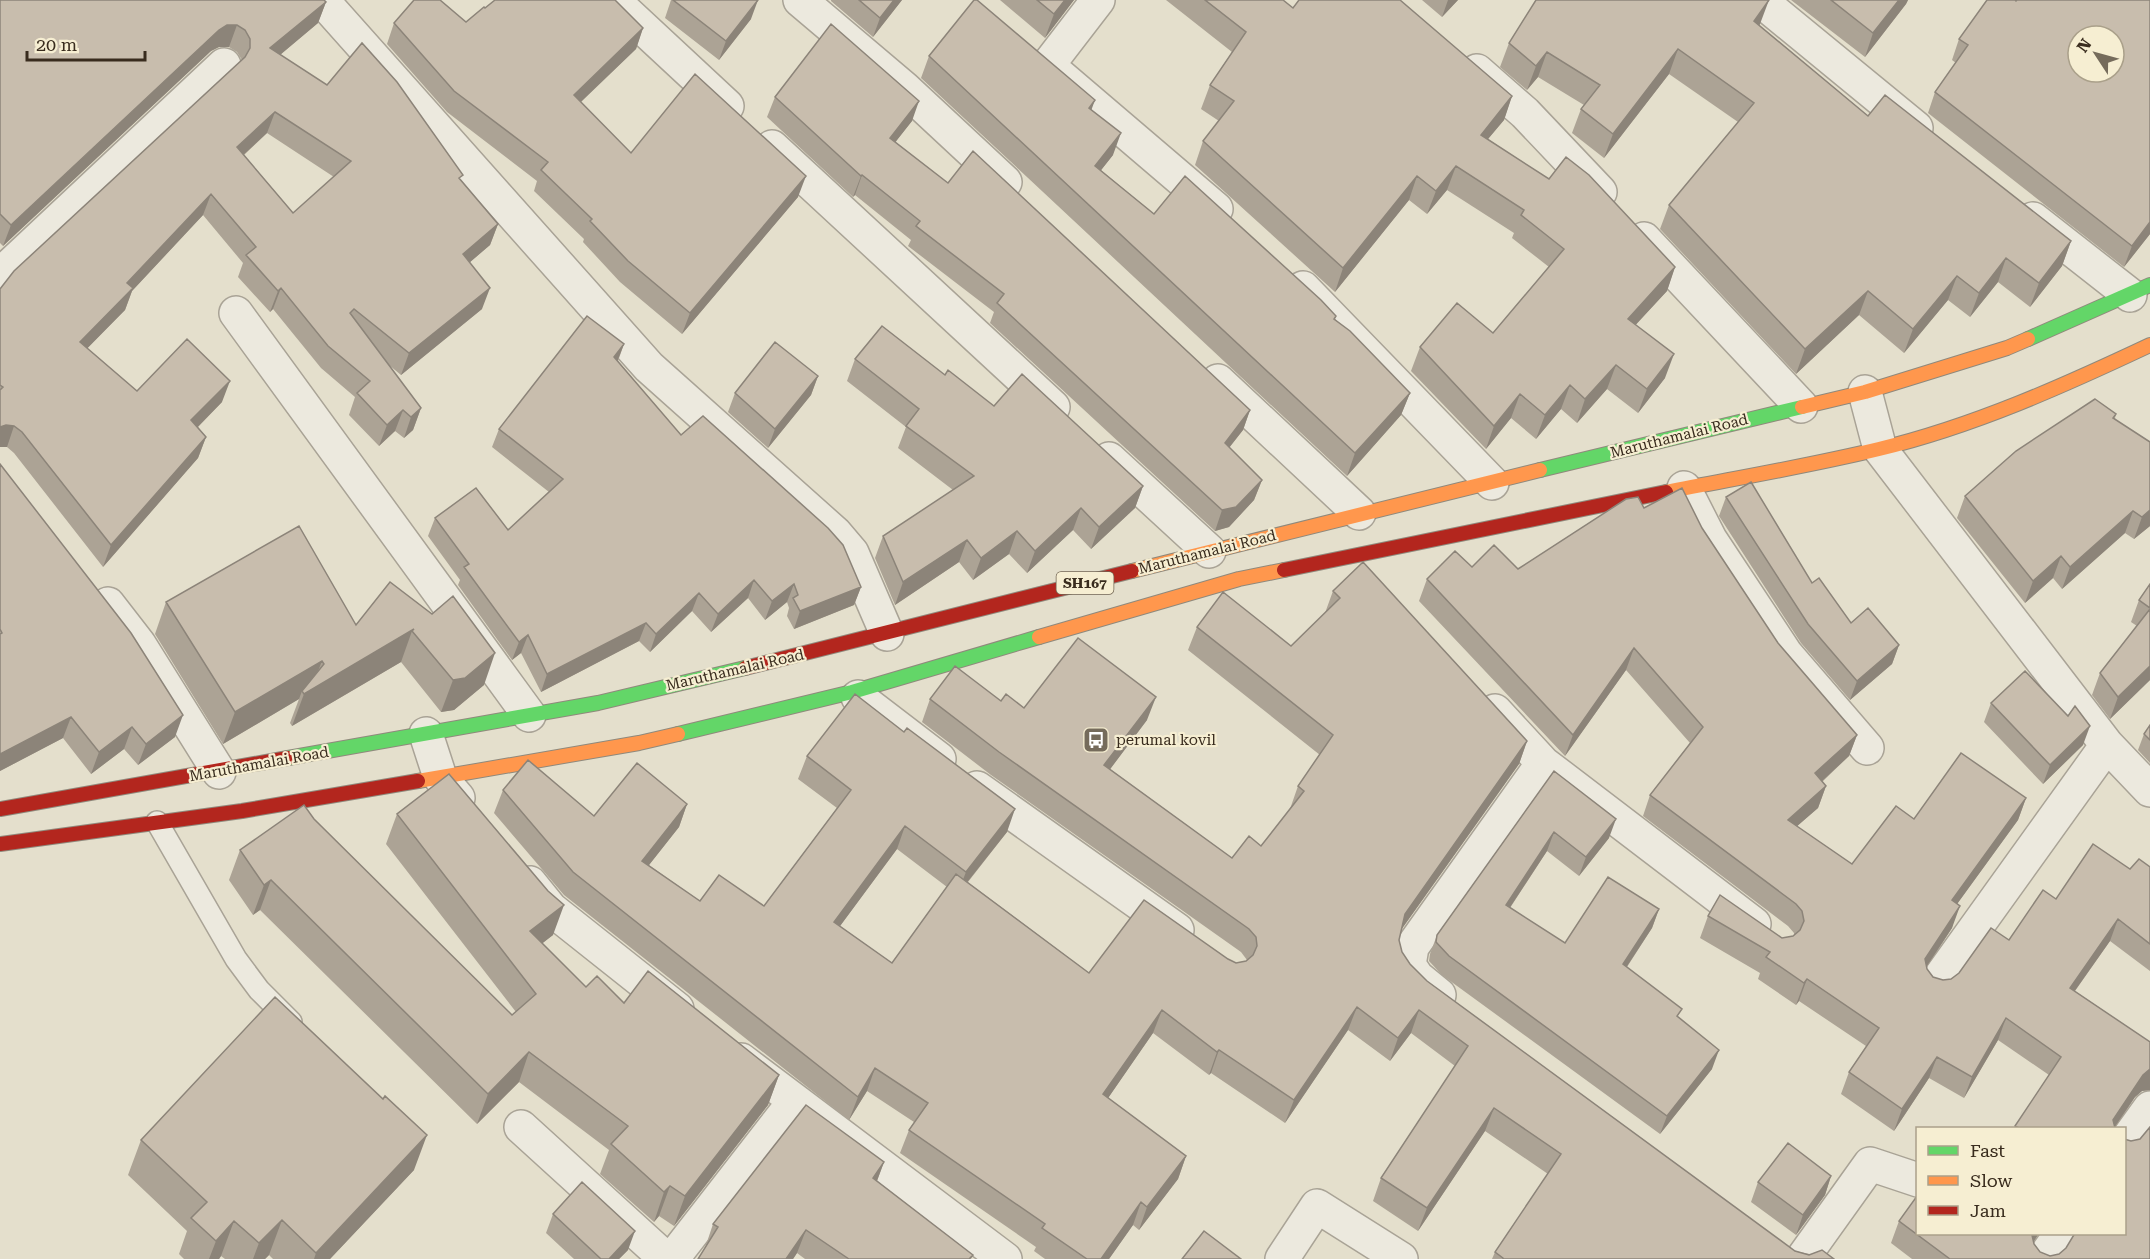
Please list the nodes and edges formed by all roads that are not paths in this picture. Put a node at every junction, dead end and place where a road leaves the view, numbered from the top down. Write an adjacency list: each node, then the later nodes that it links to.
1 (322, 0): 28 (street)
2 (613, 0): 24 (street)
3 (800, 0): 10 (street)
4 (1098, 0): 11 (street)
5 (1760, 0): 8 (street)
6 (1455, 52): 19 (street)
7 (224, 64): 13 (street)
8 (1937, 144)
9 (2010, 201): 14 (street)
10 (1026, 202)
11 (1238, 229)
12 (1282, 269): 21 (street)
13 (0, 275)
14 (2140, 290): 18 (main road, Maruthamalai Road / SH167)
15 (236, 313): 31 (street)
16 (2150, 345): 20 (main road, SH167)
17 (1193, 358): 23 (street)
18 (1865, 392): 19 (main road, Maruthamalai Road / SH167); 20 (street)
19 (1801, 406): 21 (main road, Maruthamalai Road / SH167)
20 (1880, 449): 22 (main road, SH167); 33 (street)
21 (1492, 483): 23 (main road, Maruthamalai Road / SH167)
22 (1684, 488): 25 (main road, SH167); 34 (street)
23 (1359, 513): 24 (main road, Maruthamalai Road / SH167)
24 (1209, 551): 28 (main road, Maruthamalai Road / SH167)
25 (1352, 555): 27 (street); 30 (main road, SH167)
26 (88, 578): 36 (street)
27 (1376, 581)
28 (887, 634): 31 (main road, Maruthamalai Road / SH167)
29 (1472, 685): 35 (street)
30 (852, 692): 37 (main road, SH167); 45 (street)
31 (529, 715): 32 (main road, Maruthamalai Road / SH167)
32 (426, 734): 36 (main road, Maruthamalai Road / SH167); 37 (street)
33 (2107, 745): 38 (street); 46 (street)
34 (1867, 748)
35 (1544, 763): 44 (street); 47 (street)
36 (219, 772): 39 (main road, Maruthamalai Road / SH167)
37 (440, 777): 40 (street); 41 (main road, SH167)
38 (2150, 790)
39 (0, 809)
40 (477, 821)
41 (157, 822): 42 (main road, SH167); 48 (lane)
42 (0, 844)
43 (507, 856): 49 (street)
44 (1777, 941)
45 (1201, 947)
46 (1936, 983)
47 (1459, 1010)
48 (305, 1037)
49 (794, 1102): 57 (street); 58 (street)
50 (2150, 1108): 52 (street)
51 (521, 1127): 56 (street)
52 (2126, 1141)
53 (1916, 1180): 55 (street)
54 (2060, 1235): 61 (street)
55 (1793, 1254)
56 (666, 1259)
57 (672, 1259)
58 (1005, 1259)
59 (1282, 1259): 60 (street)
60 (1401, 1259)
61 (2043, 1259)

